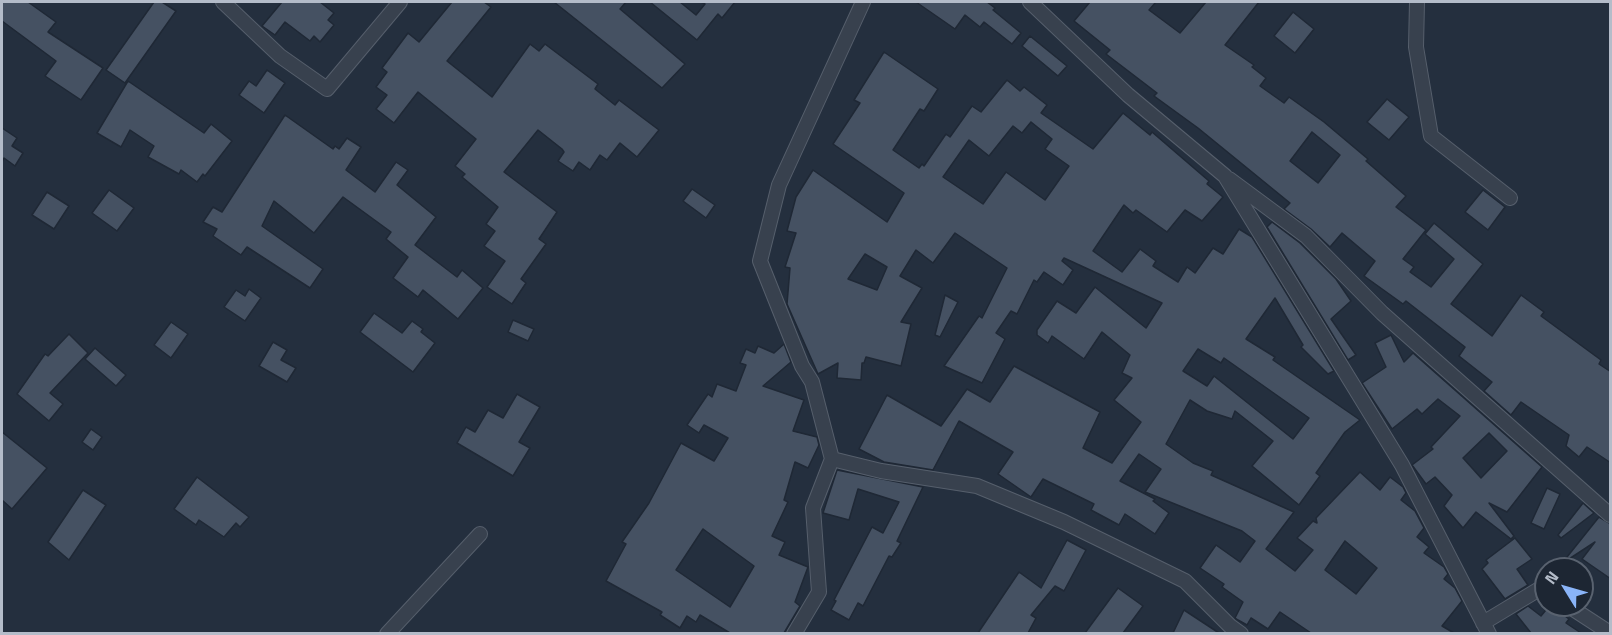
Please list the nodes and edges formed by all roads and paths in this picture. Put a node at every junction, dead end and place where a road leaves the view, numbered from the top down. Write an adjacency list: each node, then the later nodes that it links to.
1 (223, 2): 2 (street)
2 (400, 2)
3 (863, 2): 8 (street)
4 (1030, 2): 6 (street)
5 (1417, 2): 7 (street)
6 (1225, 176): 9 (street); 13 (street)
7 (1510, 198)
8 (832, 459): 15 (street); 16 (street)
9 (1611, 515)
10 (480, 534): 14 (street)
11 (1534, 593): 13 (street)
12 (1586, 617): 17 (street)
13 (1486, 628)
14 (387, 633)
15 (794, 633)
16 (1241, 633)
17 (1611, 633)

